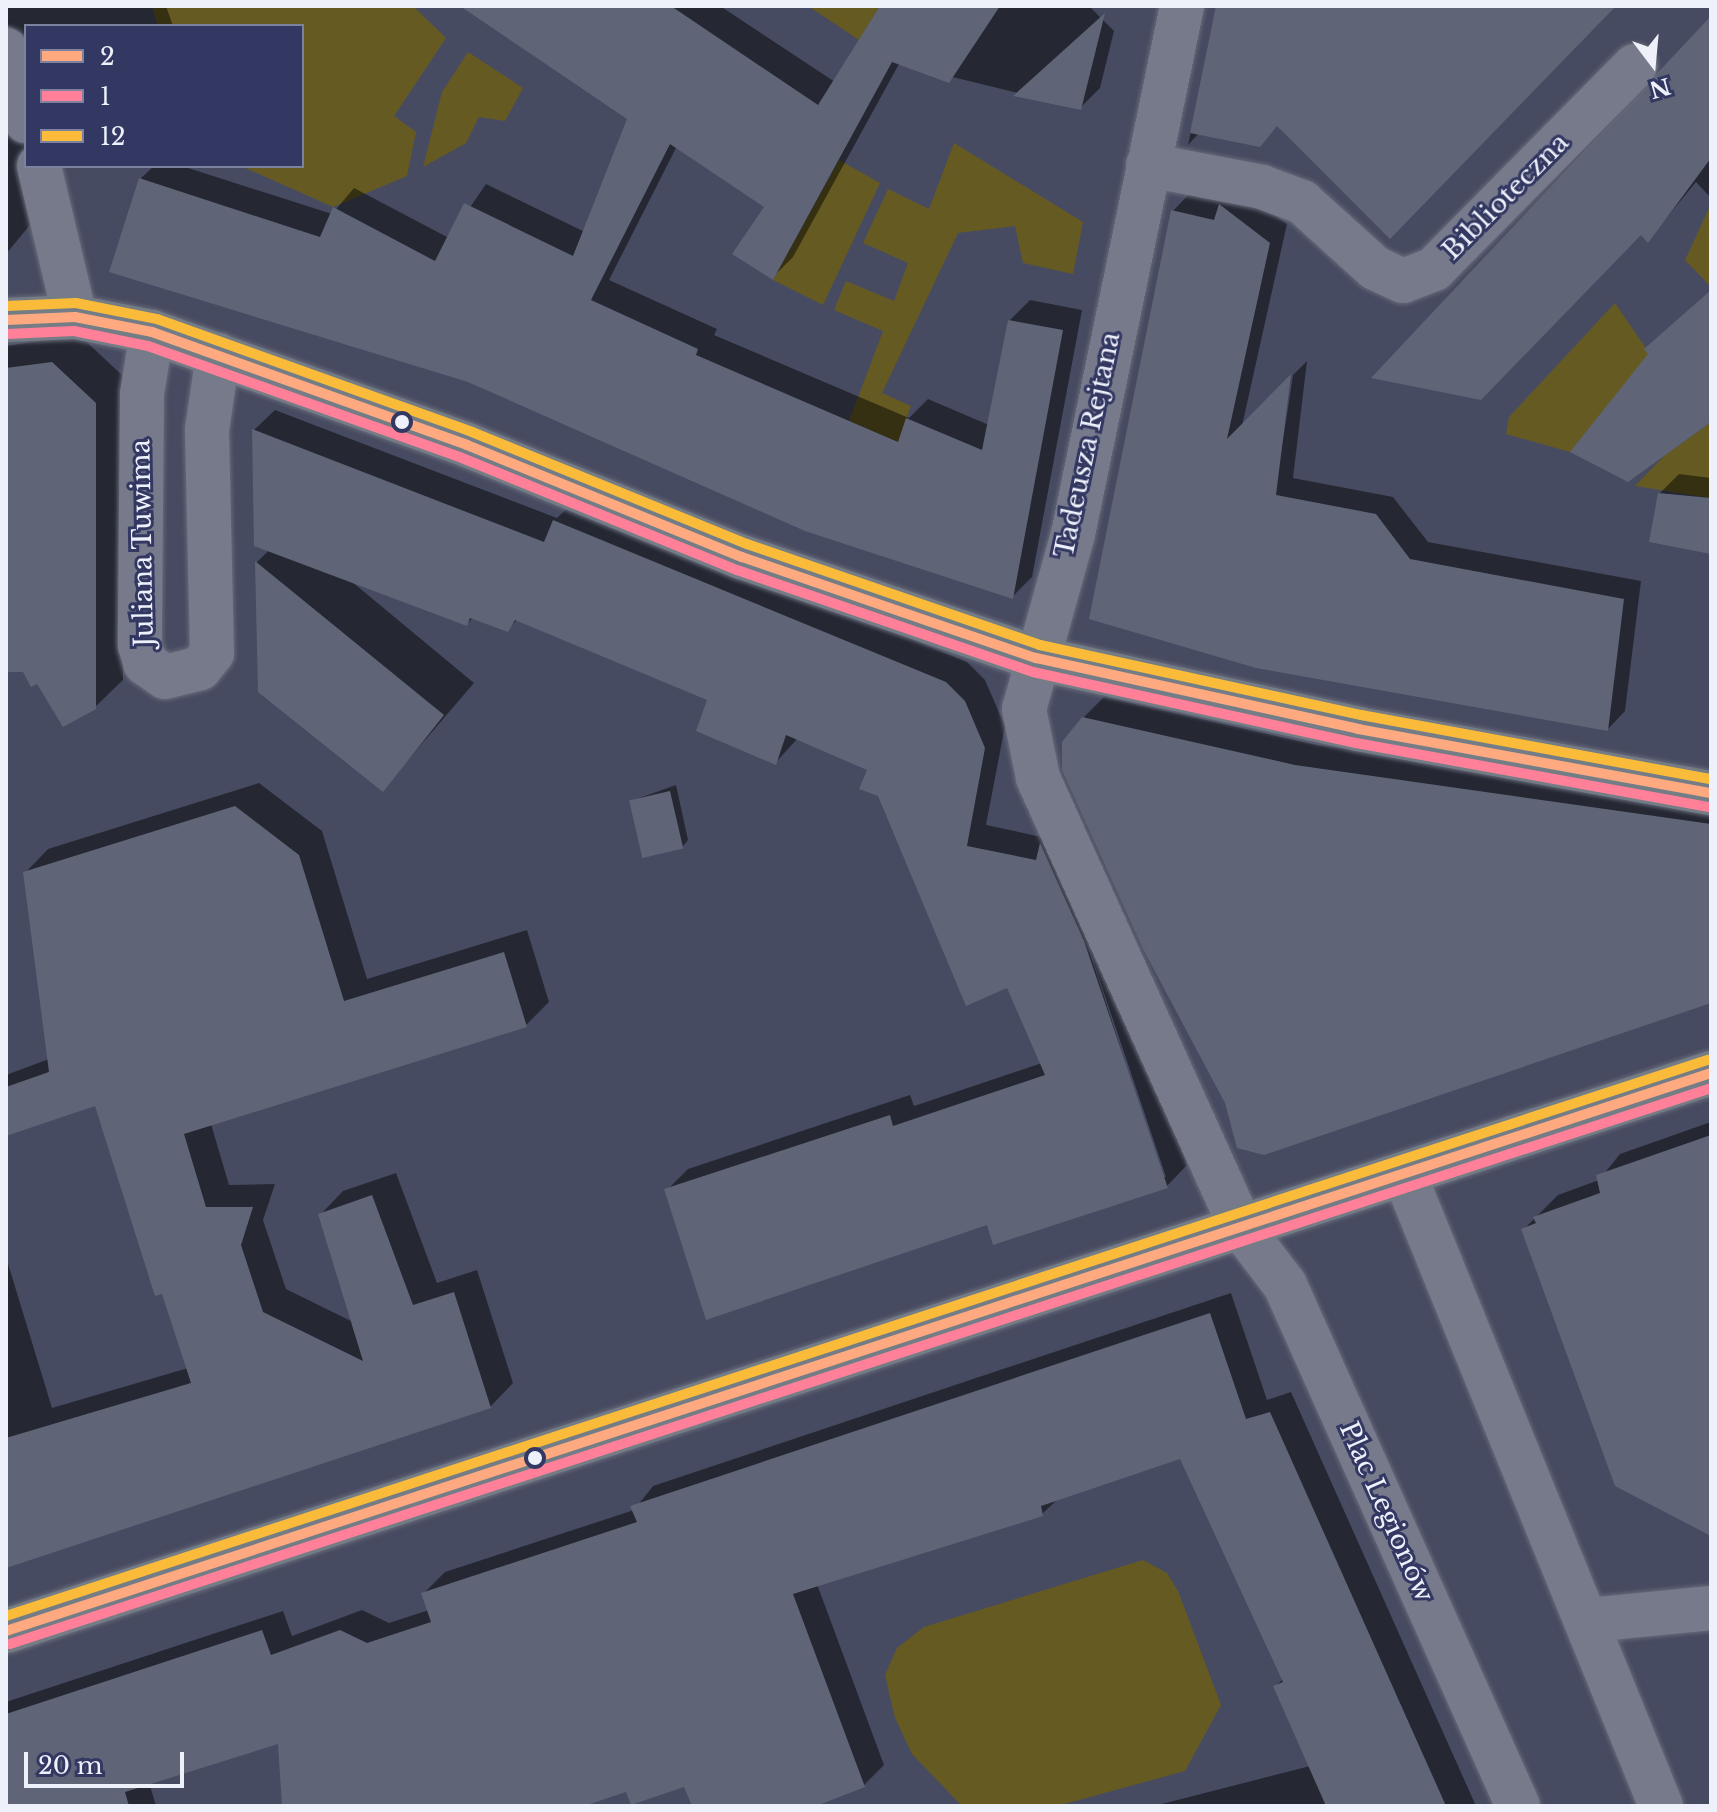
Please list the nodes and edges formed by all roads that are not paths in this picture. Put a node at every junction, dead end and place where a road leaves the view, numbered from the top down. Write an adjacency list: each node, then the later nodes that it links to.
1 (1182, 6): 5 (street, Tadeusza Rejtana)
2 (6, 50): 4 (street)
3 (1635, 66): 5 (street, Biblioteczna)
4 (24, 114)
5 (1148, 165): 11 (street, Tadeusza Rejtana)
6 (39, 168): 7 (street)
7 (75, 317): 8 (main road); 9 (main road)
8 (6, 320)
9 (152, 332): 10 (main road); 10 (street, Juliana Tuwima)
10 (218, 355): 11 (main road)
11 (1036, 658): 12 (main road); 15 (street, Tadeusza Rejtana)
12 (1711, 793)
13 (1711, 1073): 14 (main road)
14 (1405, 1176): 15 (main road); 17 (street)
15 (1240, 1226): 18 (main road); 19 (street, Plac Legionów)
16 (1711, 1608): 17 (street)
17 (1589, 1620): 20 (street)
18 (6, 1631)
19 (1518, 1806)
20 (1661, 1806)

